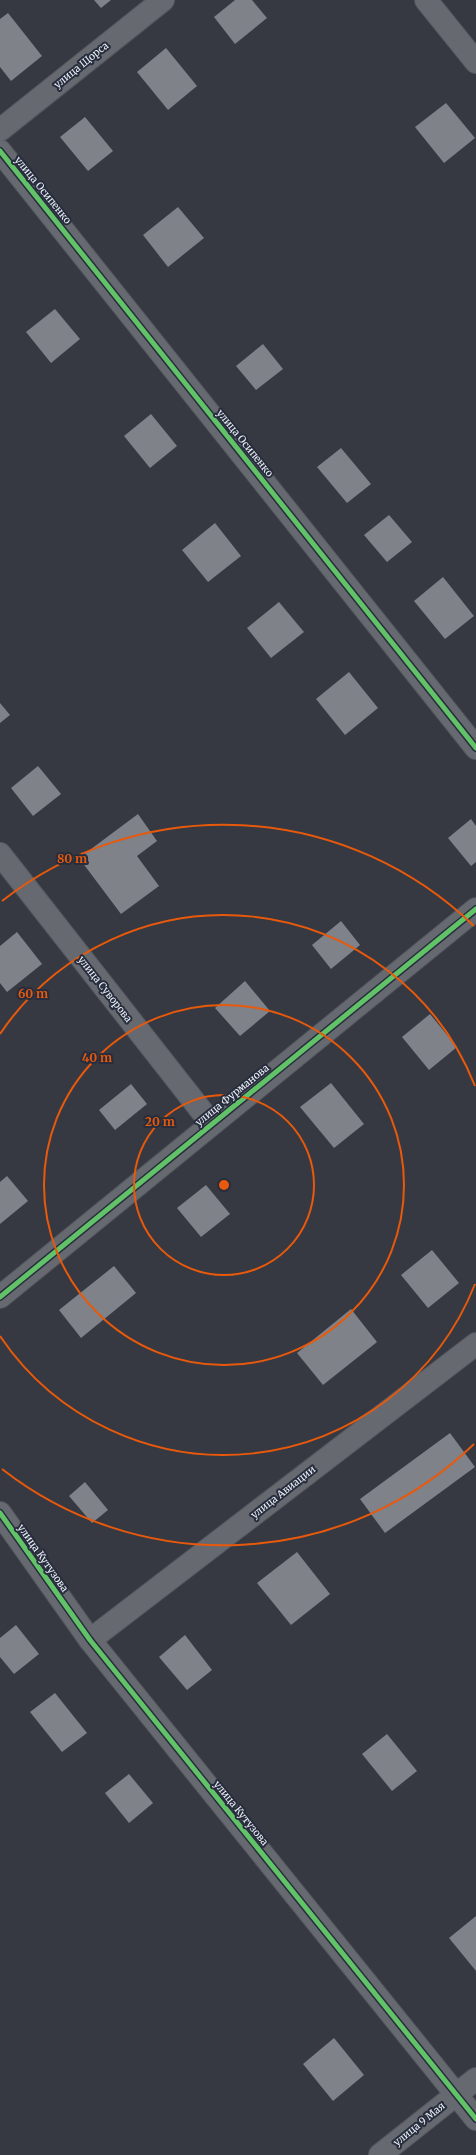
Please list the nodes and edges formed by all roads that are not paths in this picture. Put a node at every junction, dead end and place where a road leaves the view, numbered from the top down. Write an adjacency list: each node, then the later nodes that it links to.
1 (163, 0): 4 (street, улица Щорса)
2 (426, 0): 3 (street)
3 (476, 62)
4 (0, 130)
5 (0, 150): 6 (street, улица Осипенко)
6 (476, 748)
7 (0, 854): 9 (street, улица Суворова)
8 (476, 909): 9 (street, улица Фурманова)
9 (211, 1123): 10 (street, улица Фурманова)
10 (0, 1297)
11 (476, 1344): 13 (street, улица Авиации)
12 (0, 1513): 13 (street, улица Кутузова)
13 (90, 1640): 15 (street, улица Кутузова)
14 (476, 2079): 15 (street, улица 9 Мая)
15 (456, 2094): 16 (street, улица Кутузова); 17 (street, улица 9 Мая)
16 (476, 2119)
17 (380, 2155)

